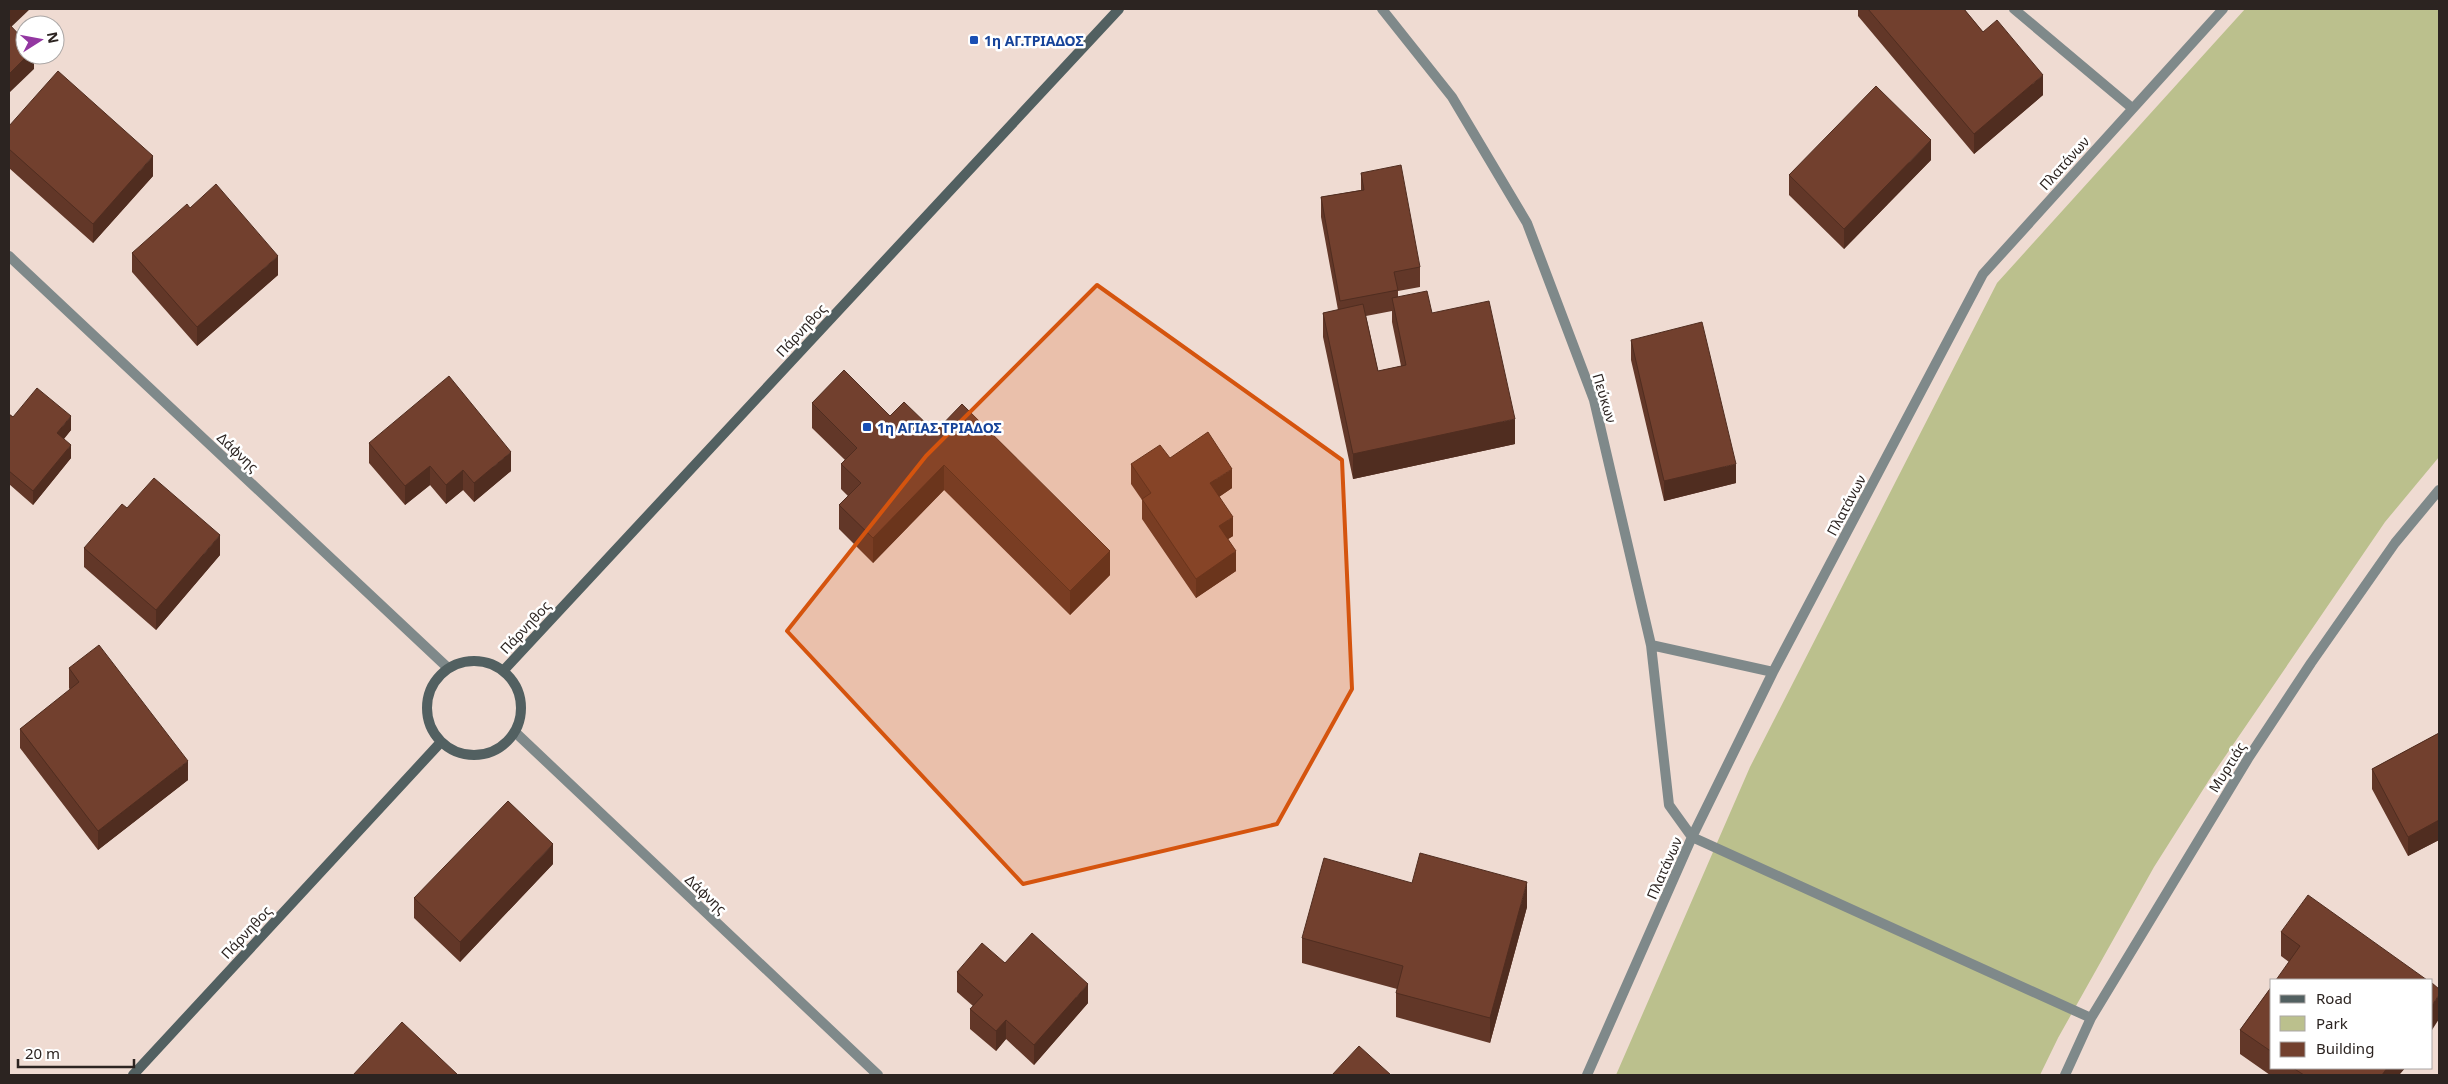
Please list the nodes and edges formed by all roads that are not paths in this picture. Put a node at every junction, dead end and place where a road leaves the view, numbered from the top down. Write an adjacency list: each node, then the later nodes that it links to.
1 (1119, 9): 10 (street, Πάρνηθος)
2 (1382, 9): 8 (street, Πεύκων)
3 (2014, 9): 5 (street)
4 (2223, 9): 5 (street, Πλατάνων)
5 (2132, 108): 11 (street, Πλατάνων)
6 (9, 256): 9 (street, Δάφνης)
7 (2439, 490): 15 (street, Μυρτιάς)
8 (1651, 645): 11 (street); 14 (street, Πεύκων)
9 (448, 668): 10 (street); 13 (street)
10 (503, 671): 12 (street)
11 (1773, 672): 14 (street, Πλατάνων)
12 (516, 733): 13 (street); 17 (street, Δάφνης)
13 (440, 742): 16 (street, Πάρνηθος)
14 (1692, 837): 15 (street); 18 (street, Πλατάνων)
15 (2091, 1018): 19 (street, Μυρτιάς)
16 (133, 1075)
17 (878, 1075)
18 (1587, 1075)
19 (2064, 1075)

